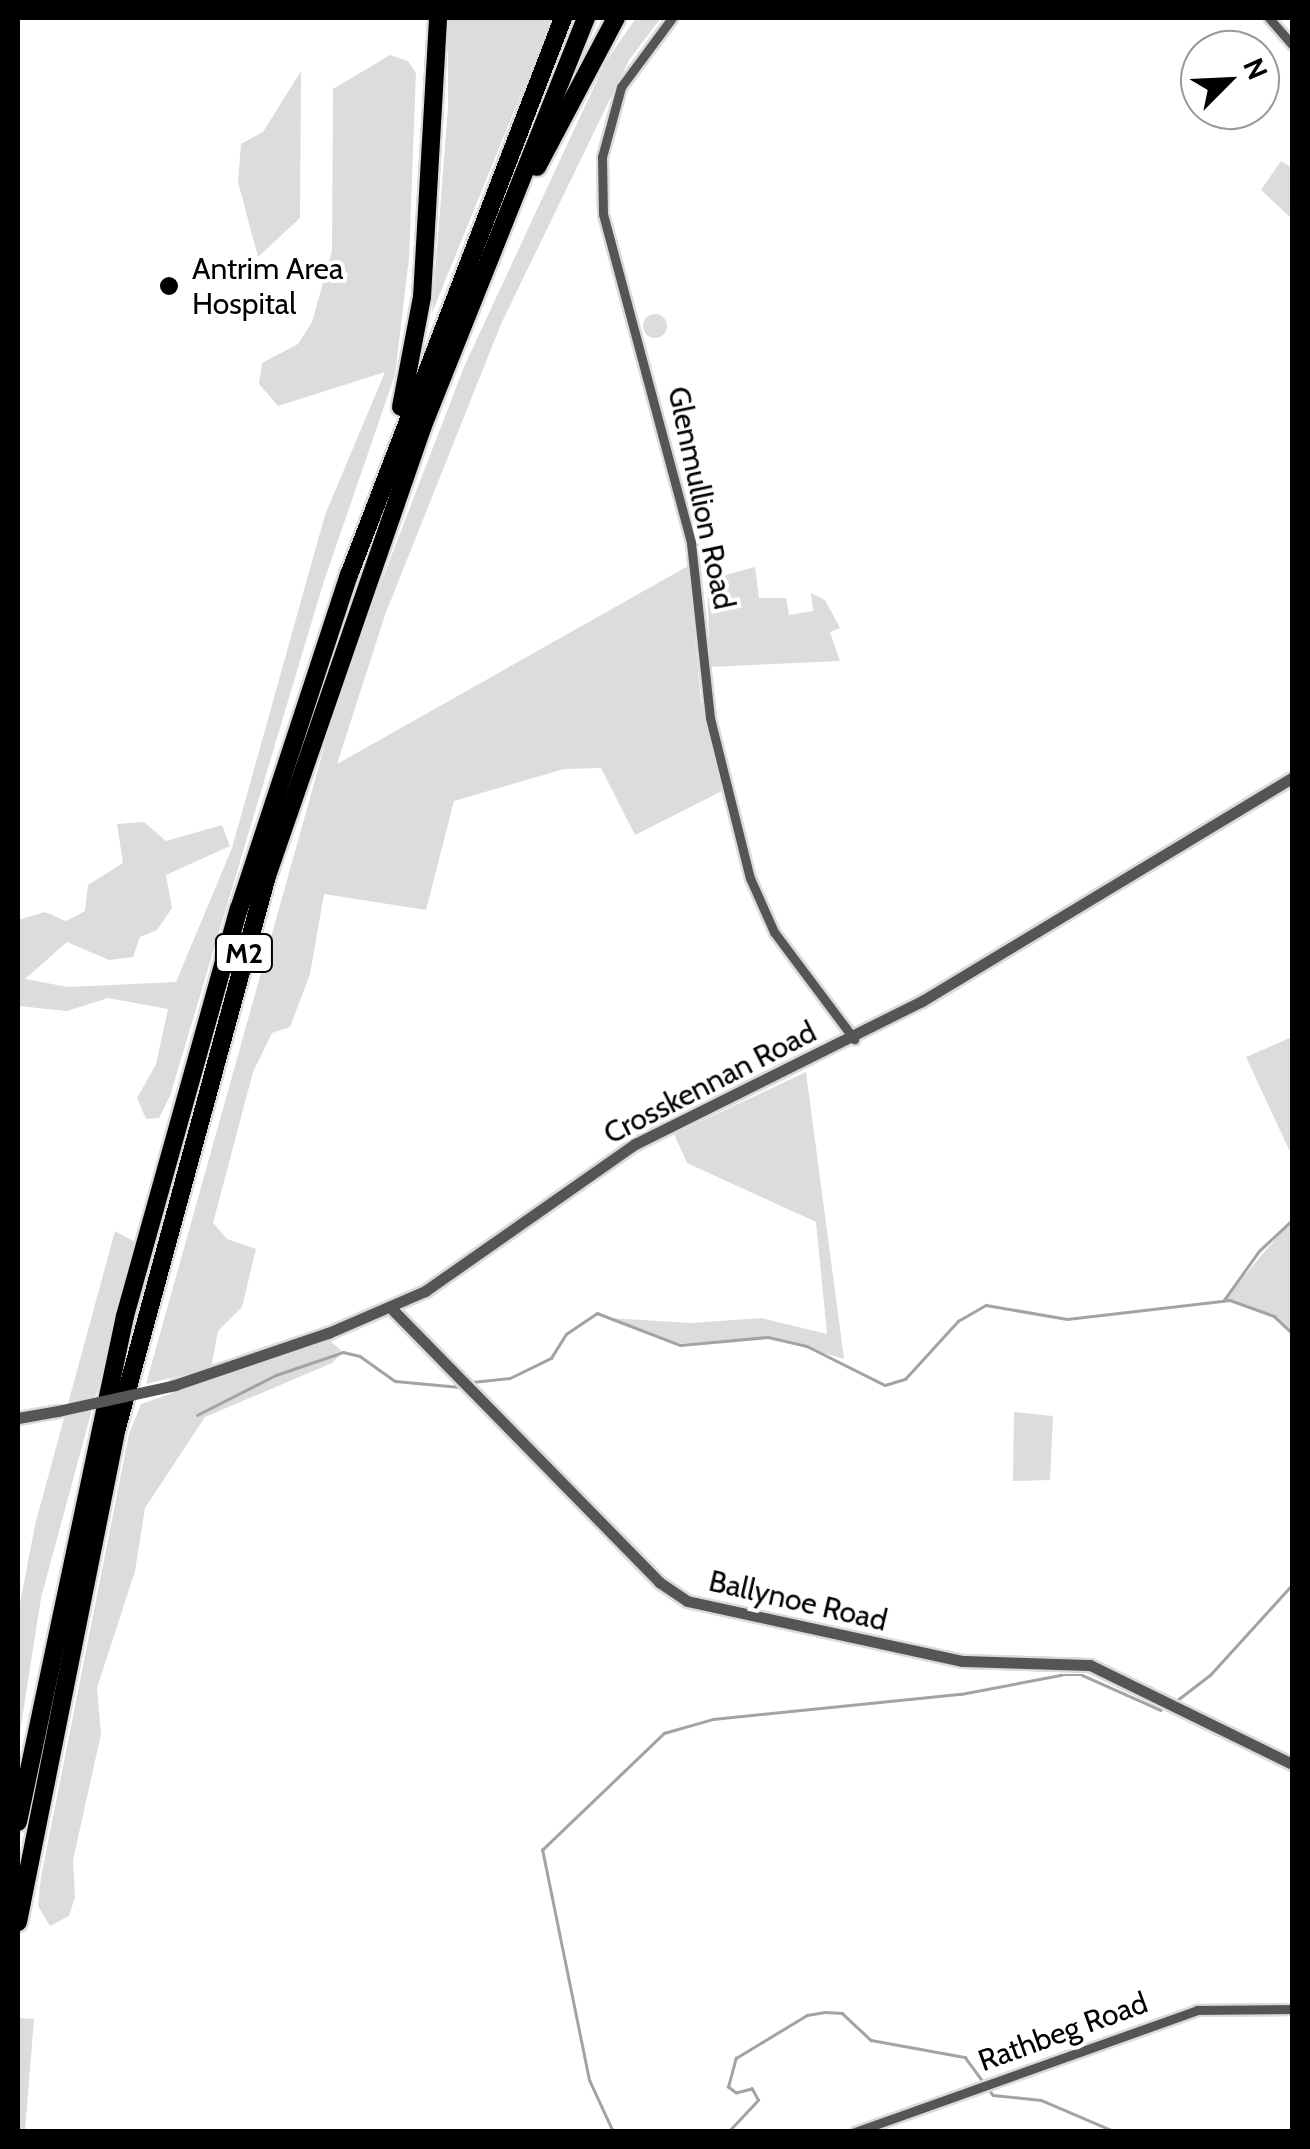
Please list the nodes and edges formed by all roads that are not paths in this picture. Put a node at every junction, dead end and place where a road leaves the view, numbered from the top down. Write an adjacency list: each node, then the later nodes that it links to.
1 (438, 18): 9 (highway)
2 (562, 18): 9 (highway, M2)
3 (586, 18): 8 (highway, M2)
4 (616, 18): 8 (highway)
5 (672, 18): 11 (street, Glenmullion Road)
6 (1269, 18): 7 (street)
7 (1292, 44)
8 (473, 294): 16 (highway, M2)
9 (392, 457): 15 (highway, M2)
10 (1292, 778): 11 (street, Crosskennan Road)
11 (854, 1039): 12 (street, Crosskennan Road)
12 (390, 1307): 13 (street, Crosskennan Road, bridge); 14 (street, Ballynoe Road)
13 (18, 1418)
14 (1292, 1764)
15 (18, 1822)
16 (18, 1922)
17 (1292, 2009): 18 (street, Rathbeg Road)
18 (855, 2132)

